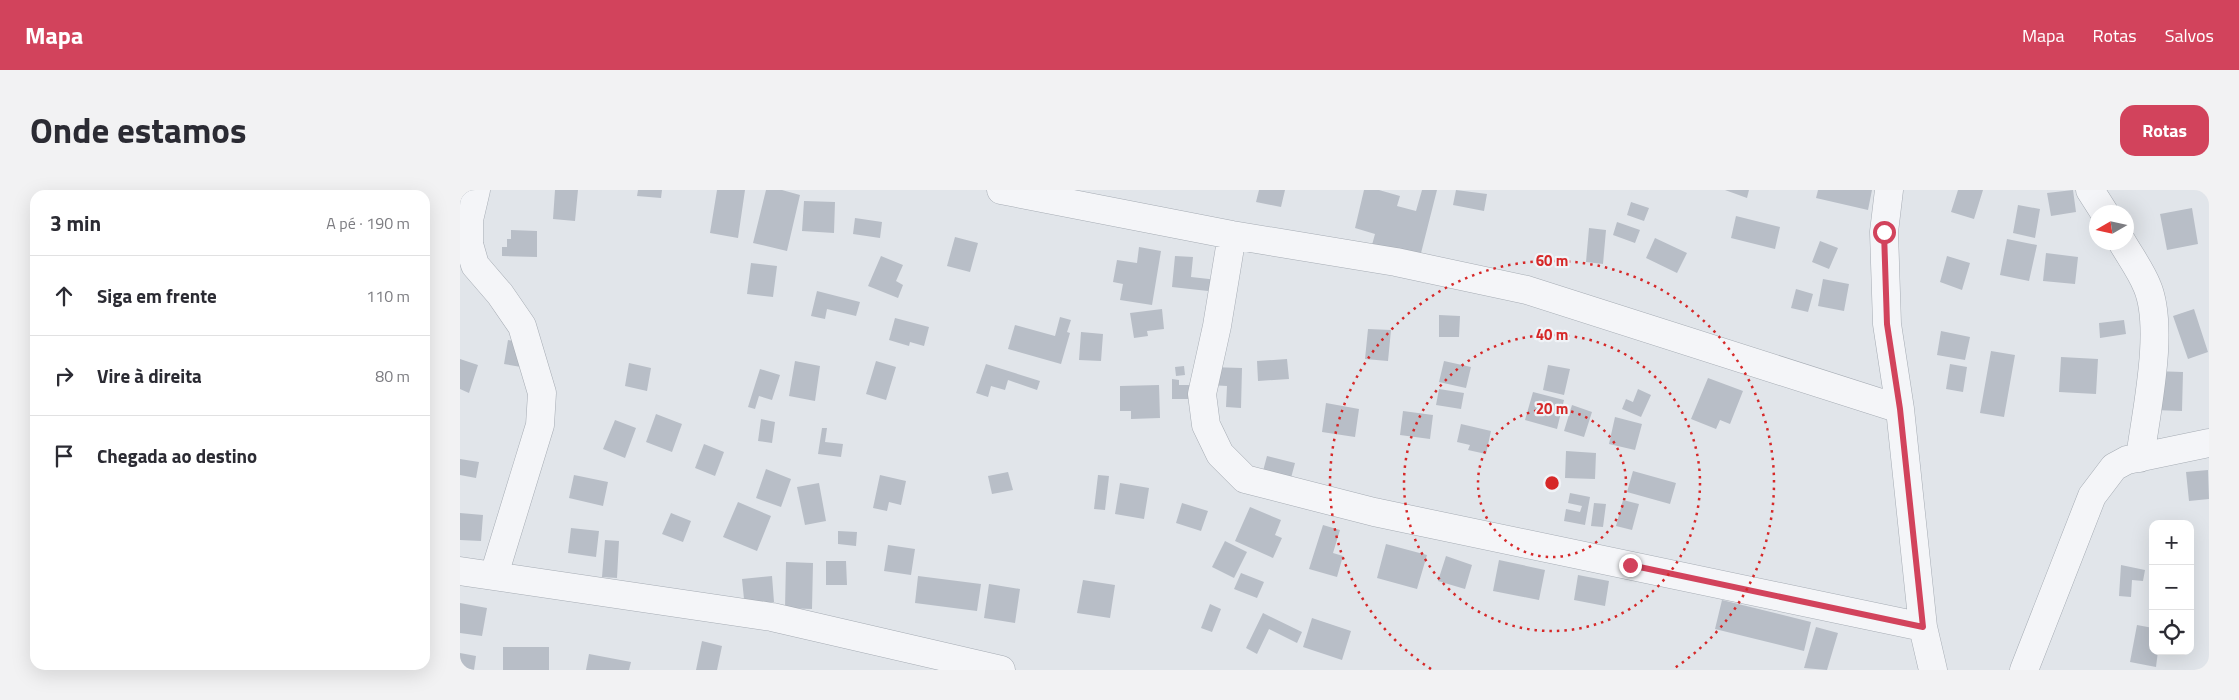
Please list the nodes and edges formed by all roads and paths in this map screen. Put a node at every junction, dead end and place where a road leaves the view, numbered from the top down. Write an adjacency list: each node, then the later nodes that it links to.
1 (476, 190): 12 (street)
2 (1001, 190): 6 (street)
3 (1889, 190): 8 (street)
4 (2090, 190): 5 (street)
5 (2100, 205)
6 (1232, 236): 8 (street); 13 (street)
7 (2127, 250): 10 (street)
8 (1900, 409): 13 (street)
9 (2209, 443): 10 (street)
10 (2140, 458): 16 (street)
11 (460, 571): 12 (street)
12 (494, 575): 14 (street)
13 (1923, 627): 15 (street)
14 (1001, 670)
15 (1933, 670)
16 (2024, 670)

